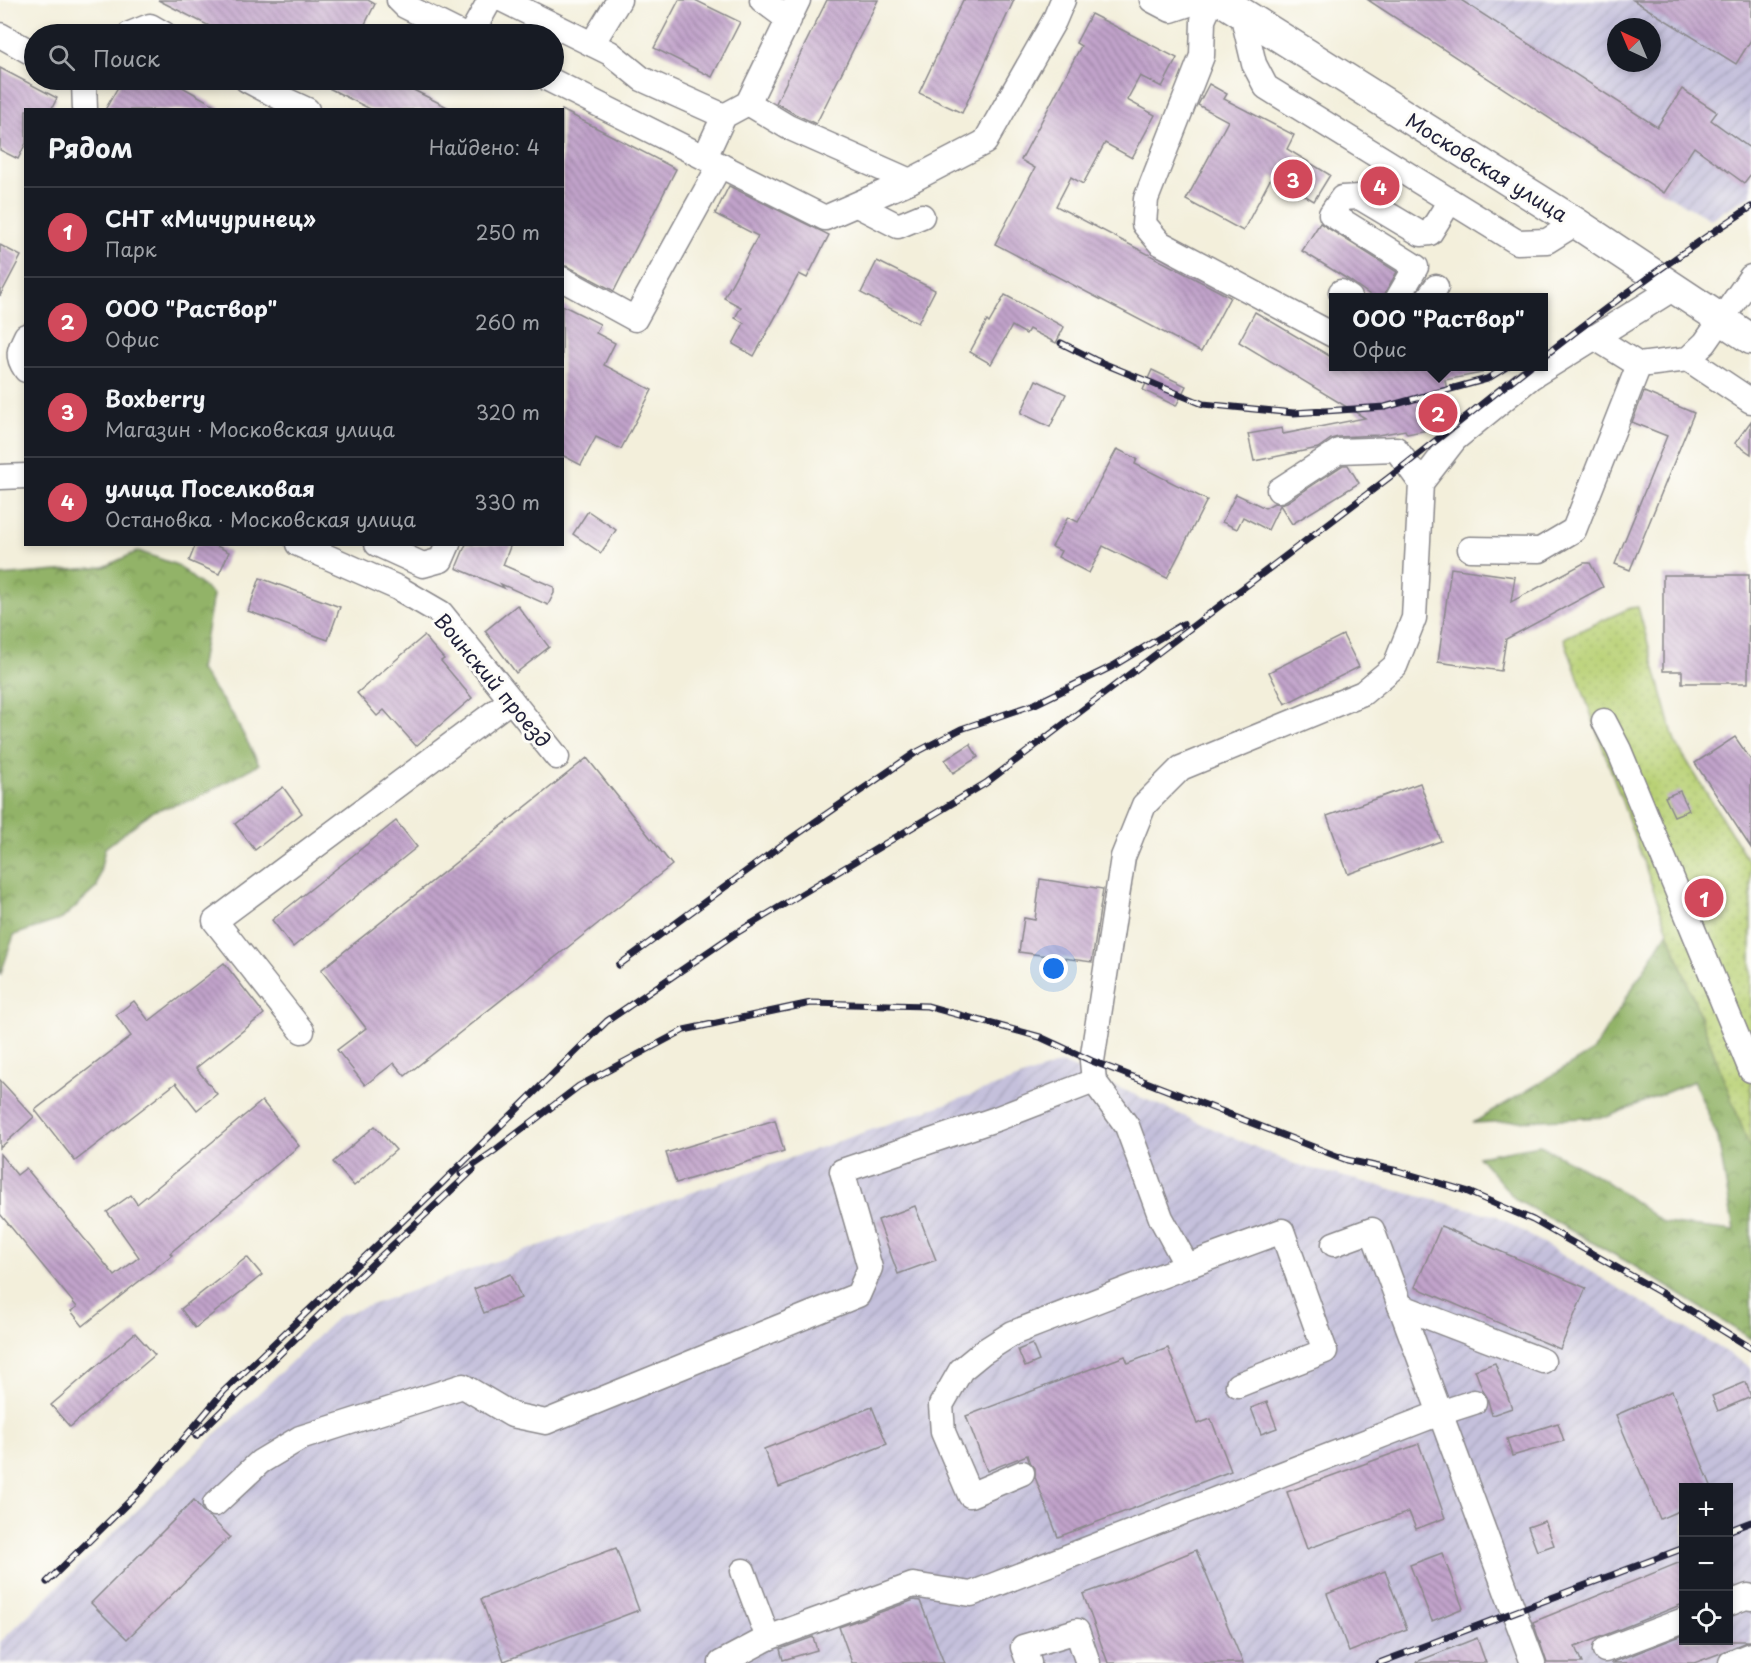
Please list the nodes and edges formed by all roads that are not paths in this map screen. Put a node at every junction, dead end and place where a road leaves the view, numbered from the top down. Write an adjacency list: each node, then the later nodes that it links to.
1 (399, 0): 12 (street)
2 (490, 0): 13 (street)
3 (503, 0): 14 (street)
4 (619, 0): 17 (street)
5 (762, 0): 11 (street)
6 (1063, 0): 27 (street)
7 (1152, 0): 8 (street)
8 (1201, 0)
9 (1212, 0): 37 (street)
10 (1232, 6): 28 (street); 31 (main road, Московская улица)
11 (793, 10): 22 (street)
12 (440, 24)
13 (477, 24)
14 (552, 24)
15 (564, 30): 17 (street)
16 (0, 35): 18 (street)
17 (592, 44): 25 (street)
18 (24, 48)
19 (564, 87): 26 (street)
20 (84, 90): 23 (street)
21 (266, 90): 24 (street)
22 (748, 104): 25 (street); 27 (street)
23 (85, 108)
24 (303, 108)
25 (724, 116): 26 (street)
26 (712, 161): 29 (street); 33 (street)
27 (910, 181): 29 (street)
28 (1450, 201): 31 (street); 35 (street)
29 (857, 205): 30 (street)
30 (922, 216)
31 (1576, 223): 34 (main road, Московская улица)
32 (1751, 277): 36 (street)
33 (564, 280)
34 (1674, 288): 36 (main road, Московская улица); 38 (street)
35 (1400, 293)
36 (1720, 319): 39 (main road, Московская улица); 41 (street)
37 (1329, 333)
38 (1594, 337): 42 (street); 43 (street)
39 (1751, 339)
40 (24, 340): 44 (street)
41 (1688, 359): 42 (street); 46 (street)
42 (1639, 365): 54 (street)
43 (1548, 367)
44 (24, 368)
45 (1541, 371): 49 (street)
46 (1751, 401)
47 (24, 476): 48 (street)
48 (0, 477)
49 (1421, 483): 50 (street); 60 (street)
50 (1279, 490)
51 (303, 546): 55 (street, Воинский проезд)
52 (381, 546): 53 (street)
53 (447, 546)
54 (1470, 549)
55 (511, 700): 57 (street, Воинский проезд); 58 (street)
56 (1604, 721): 59 (street)
57 (557, 757)
58 (302, 1031)
59 (1751, 1070)
60 (1094, 1081): 62 (street); 69 (street)
61 (1334, 1244): 63 (street)
62 (1187, 1266): 65 (street); 68 (street)
63 (1400, 1306): 64 (street); 67 (street)
64 (1543, 1361)
65 (1238, 1384)
66 (1474, 1401): 67 (street)
67 (1440, 1413): 74 (street); 80 (street)
68 (1022, 1473)
69 (215, 1504)
70 (743, 1571): 74 (street)
71 (1751, 1598): 72 (street)
72 (1733, 1602)
73 (1679, 1622): 75 (street)
74 (768, 1638): 77 (street)
75 (1605, 1650)
76 (1751, 1655): 81 (street)
77 (721, 1663)
78 (1029, 1663): 79 (street)
79 (1088, 1663)
80 (1533, 1663)
81 (1731, 1663)

